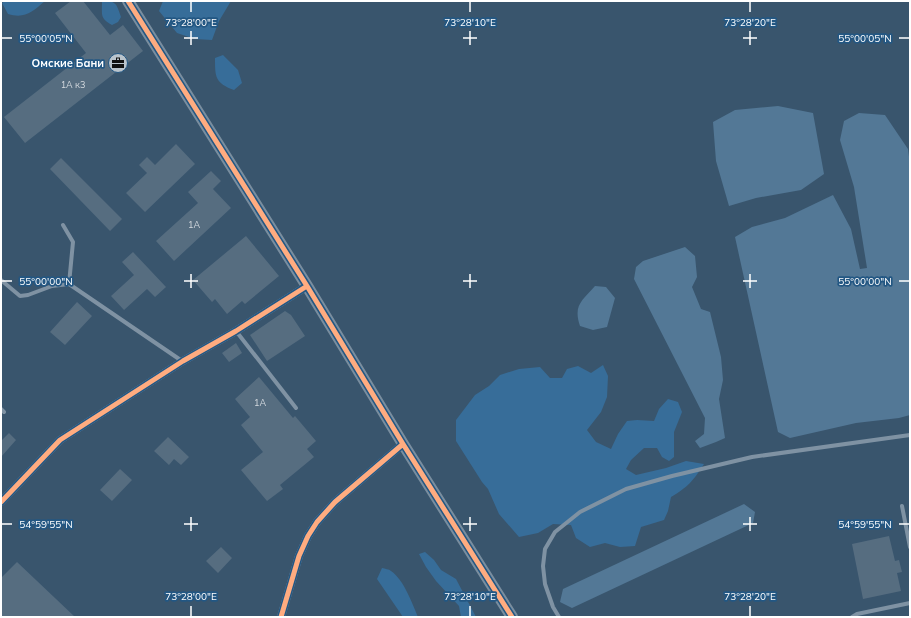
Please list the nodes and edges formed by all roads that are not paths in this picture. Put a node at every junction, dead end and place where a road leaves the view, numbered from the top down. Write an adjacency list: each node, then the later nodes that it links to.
1 (128, 1): 5 (street)
2 (63, 226): 4 (lane)
3 (1, 280): 4 (lane)
4 (70, 284): 7 (lane)
5 (307, 286): 6 (street); 10 (street)
6 (236, 331): 7 (street); 8 (lane)
7 (183, 361): 11 (street)
8 (296, 408)
9 (910, 435): 17 (lane)
10 (403, 444): 15 (street); 16 (street)
11 (1, 502)
12 (902, 506): 13 (lane)
13 (910, 547)
14 (910, 603): 18 (lane)
15 (281, 617)
16 (512, 617)
17 (559, 617)
18 (852, 617)

